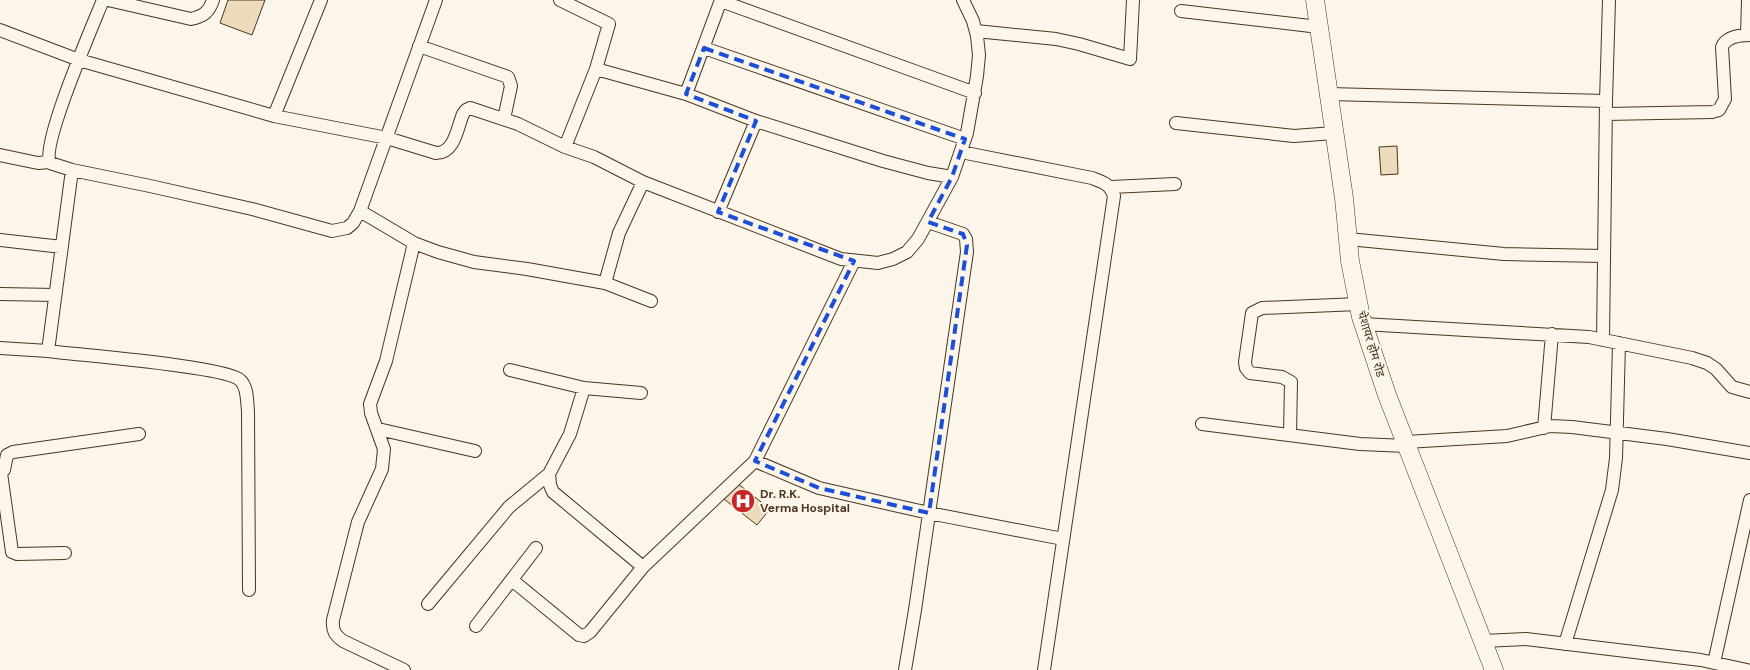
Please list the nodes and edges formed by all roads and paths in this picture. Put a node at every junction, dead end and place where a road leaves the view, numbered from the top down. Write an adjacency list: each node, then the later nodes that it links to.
1 (103, 0): 20 (street)
2 (108, 0): 3 (street)
3 (213, 0)
4 (321, 0): 26 (street)
5 (436, 0): 18 (street)
6 (560, 0): 21 (street)
7 (721, 0): 19 (street); 22 (street)
8 (963, 0): 16 (street)
9 (1133, 0): 16 (street)
10 (1315, 0): 14 (street, चेशायर होम रोड)
11 (1609, 0): 25 (street)
12 (1748, 0): 17 (street)
13 (1181, 11): 14 (street)
14 (1319, 27): 24 (street, चेशायर होम रोड)
15 (0, 30): 20 (street)
16 (976, 31): 22 (street)
17 (1748, 35): 25 (street)
18 (419, 46): 27 (street); 31 (street)
19 (704, 48): 23 (street); 32 (street)
20 (79, 60): 26 (street); 36 (street)
21 (596, 69): 23 (street); 33 (street)
22 (975, 93): 32 (street)
23 (686, 94): 28 (street)
24 (1328, 94): 25 (street); 30 (street, चेशायर होम रोड)
25 (1606, 108): 49 (street)
26 (274, 116): 31 (street)
27 (504, 119): 31 (street); 33 (street)
28 (756, 121): 38 (street); 43 (street)
29 (1176, 123): 30 (street)
30 (1334, 133): 45 (street, चेशायर होम रोड)
31 (387, 138): 42 (street)
32 (965, 139): 34 (street)
33 (565, 147): 39 (street)
34 (961, 152): 38 (street); 41 (street)
35 (0, 155): 36 (street)
36 (49, 162): 37 (street)
37 (72, 170): 42 (street); 48 (street)
38 (952, 177): 44 (street)
39 (643, 182): 43 (street); 51 (street)
40 (1175, 184): 41 (street)
41 (1111, 187): 80 (street)
42 (360, 211): 47 (street)
43 (718, 212): 50 (street)
44 (928, 222): 50 (street); 79 (street)
45 (1348, 239): 49 (street); 55 (street, चेशायर होम रोड)
46 (0, 240): 48 (street)
47 (414, 243): 51 (street); 68 (street)
48 (62, 247): 53 (street)
49 (1604, 256): 58 (street)
50 (854, 261): 75 (street)
51 (605, 283): 54 (street)
52 (0, 294): 53 (street)
53 (55, 295): 61 (street)
54 (651, 301)
55 (1359, 304): 56 (street, चेशायर होम रोड); 71 (street)
56 (1363, 324): 57 (street); 72 (street, चेशायर होम रोड)
57 (1552, 334): 58 (street); 67 (street)
58 (1603, 340): 59 (street)
59 (1618, 343): 64 (street); 69 (street)
60 (0, 348): 61 (street)
61 (48, 351): 85 (street)
62 (510, 370): 63 (street)
63 (584, 388): 65 (street); 77 (street)
64 (1750, 392)
65 (641, 393)
66 (1202, 424): 71 (street)
67 (1544, 428): 69 (street); 72 (street)
68 (378, 429): 73 (street); 91 (street)
69 (1616, 433): 74 (street); 89 (street)
70 (139, 434): 76 (street)
71 (1290, 435): 72 (street)
72 (1406, 444): 88 (street, चेशायर होम रोड)
73 (475, 450)
74 (1750, 453)
75 (756, 461): 79 (street); 83 (street)
76 (1, 473): 82 (street)
77 (550, 474): 83 (street); 86 (street)
78 (1750, 500): 90 (street)
79 (929, 513): 80 (street); 92 (street)
80 (1063, 539): 93 (street)
81 (536, 548): 84 (street)
82 (65, 553)
83 (643, 567): 84 (street)
84 (512, 580): 87 (street)
85 (249, 590)
86 (428, 604)
87 (476, 626)
88 (1483, 641): 89 (street); 94 (street, चेशायर होम रोड)
89 (1565, 644): 90 (street)
90 (1714, 663): 95 (street)
91 (404, 670)
92 (905, 670)
93 (1044, 670)
94 (1494, 670)
95 (1747, 670)

